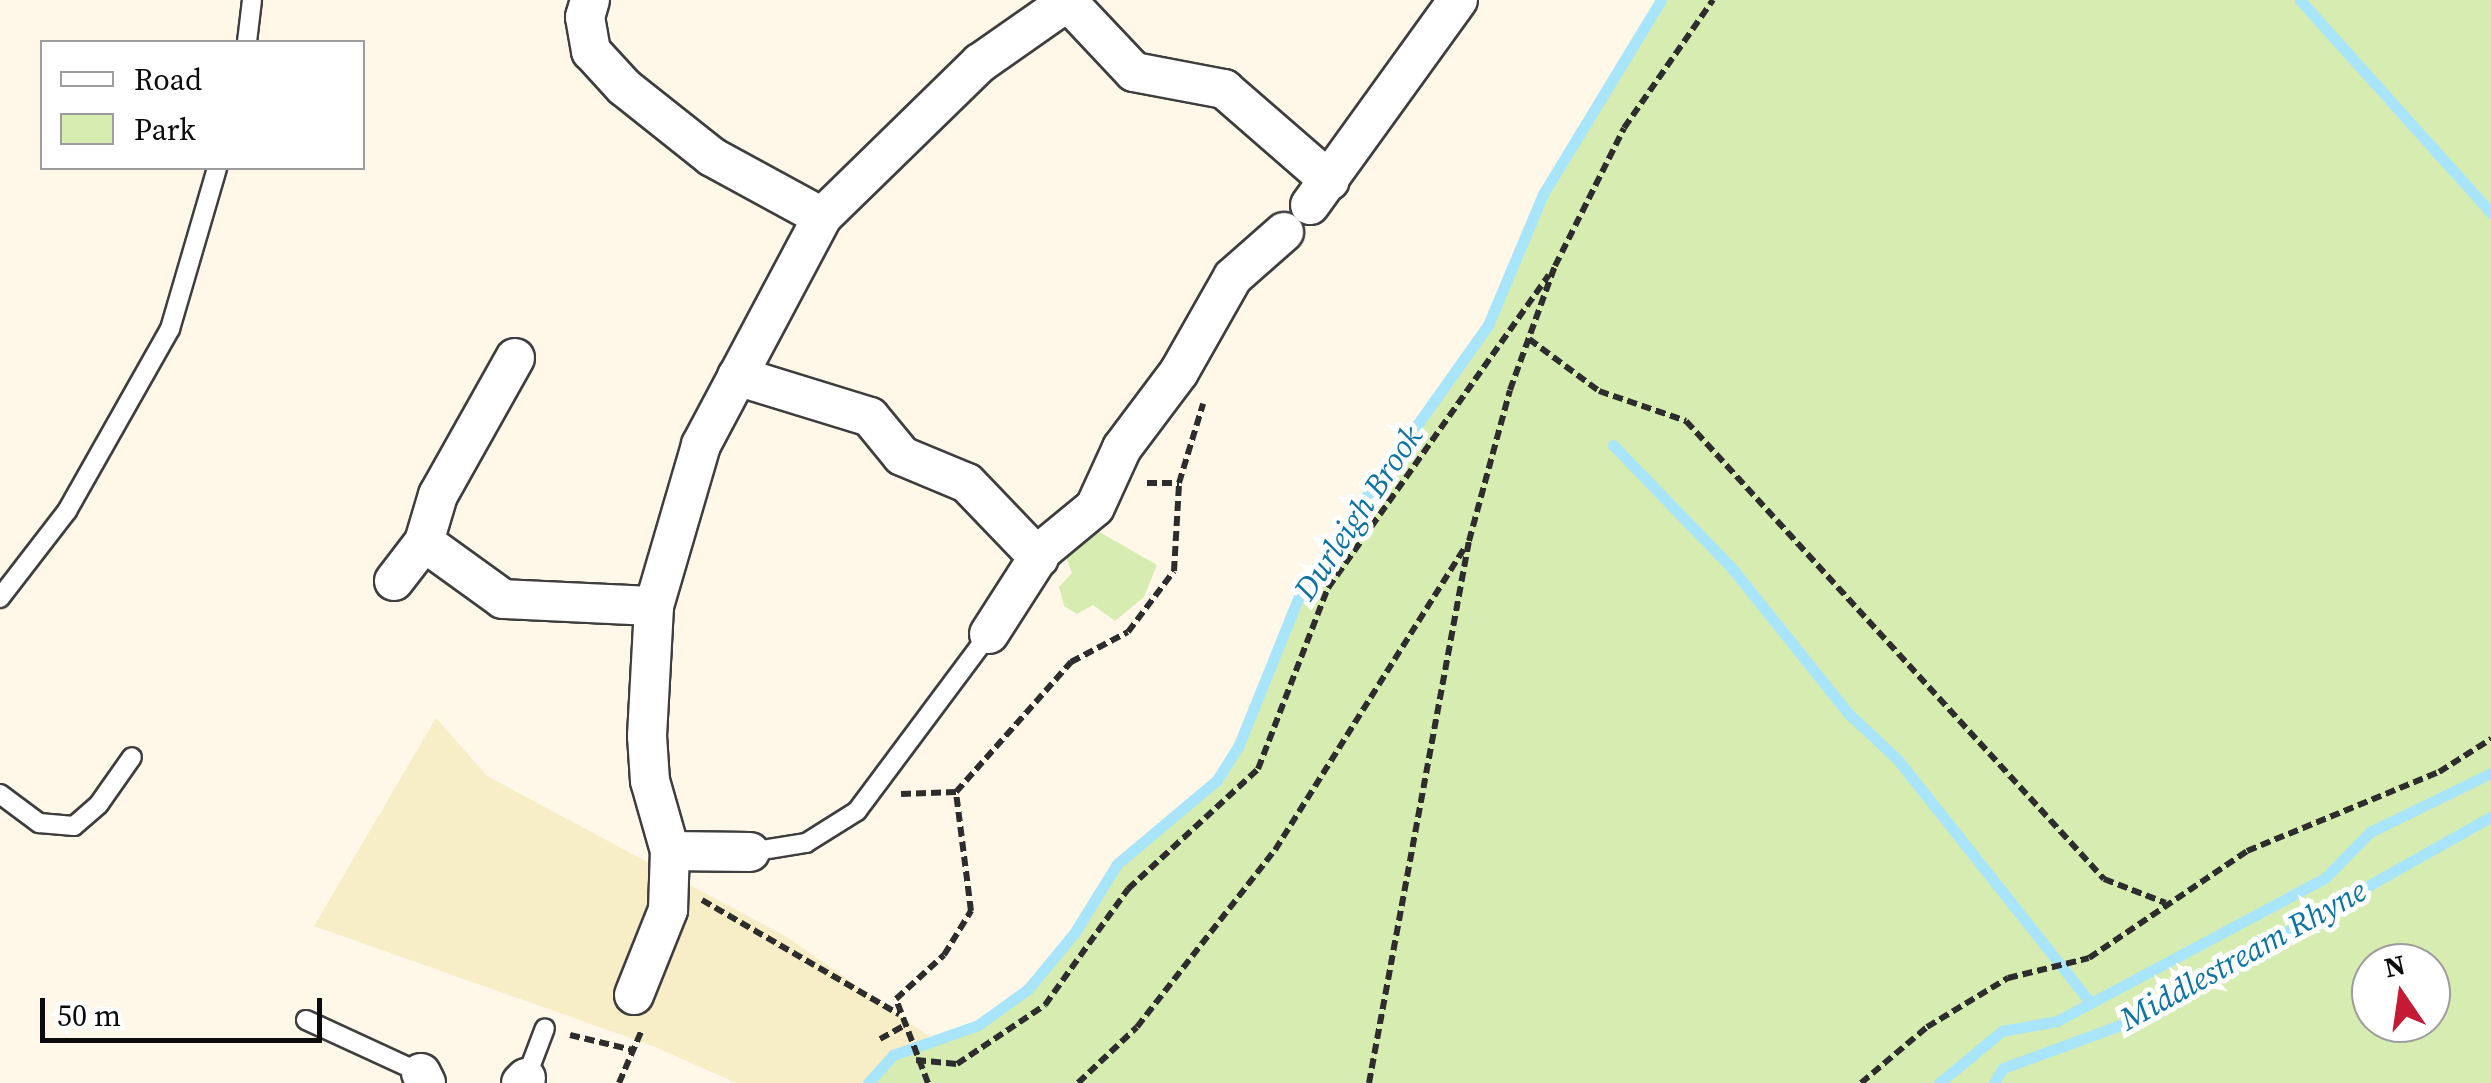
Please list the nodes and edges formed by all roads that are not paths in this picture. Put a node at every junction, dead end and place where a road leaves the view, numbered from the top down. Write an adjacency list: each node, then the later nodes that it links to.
1 (252, 0): 5 (lane)
2 (590, 0): 7 (street)
3 (1458, 0): 4 (street)
4 (1069, 1): 7 (street)
5 (247, 40)
6 (215, 170): 14 (lane)
7 (822, 217): 10 (street)
8 (1284, 232): 12 (street)
9 (515, 358): 11 (street)
10 (738, 376): 12 (street); 15 (street)
11 (424, 542): 13 (street); 15 (street)
12 (1039, 558): 16 (street)
13 (394, 582)
14 (0, 598)
15 (654, 606): 20 (street)
16 (989, 634): 19 (lane)
17 (132, 757): 18 (lane)
18 (0, 794)
19 (750, 852): 20 (street)
20 (669, 869): 21 (street)
21 (634, 994)
22 (306, 1020): 24 (lane)
23 (542, 1035): 25 (lane)
24 (423, 1078)
25 (524, 1080)

